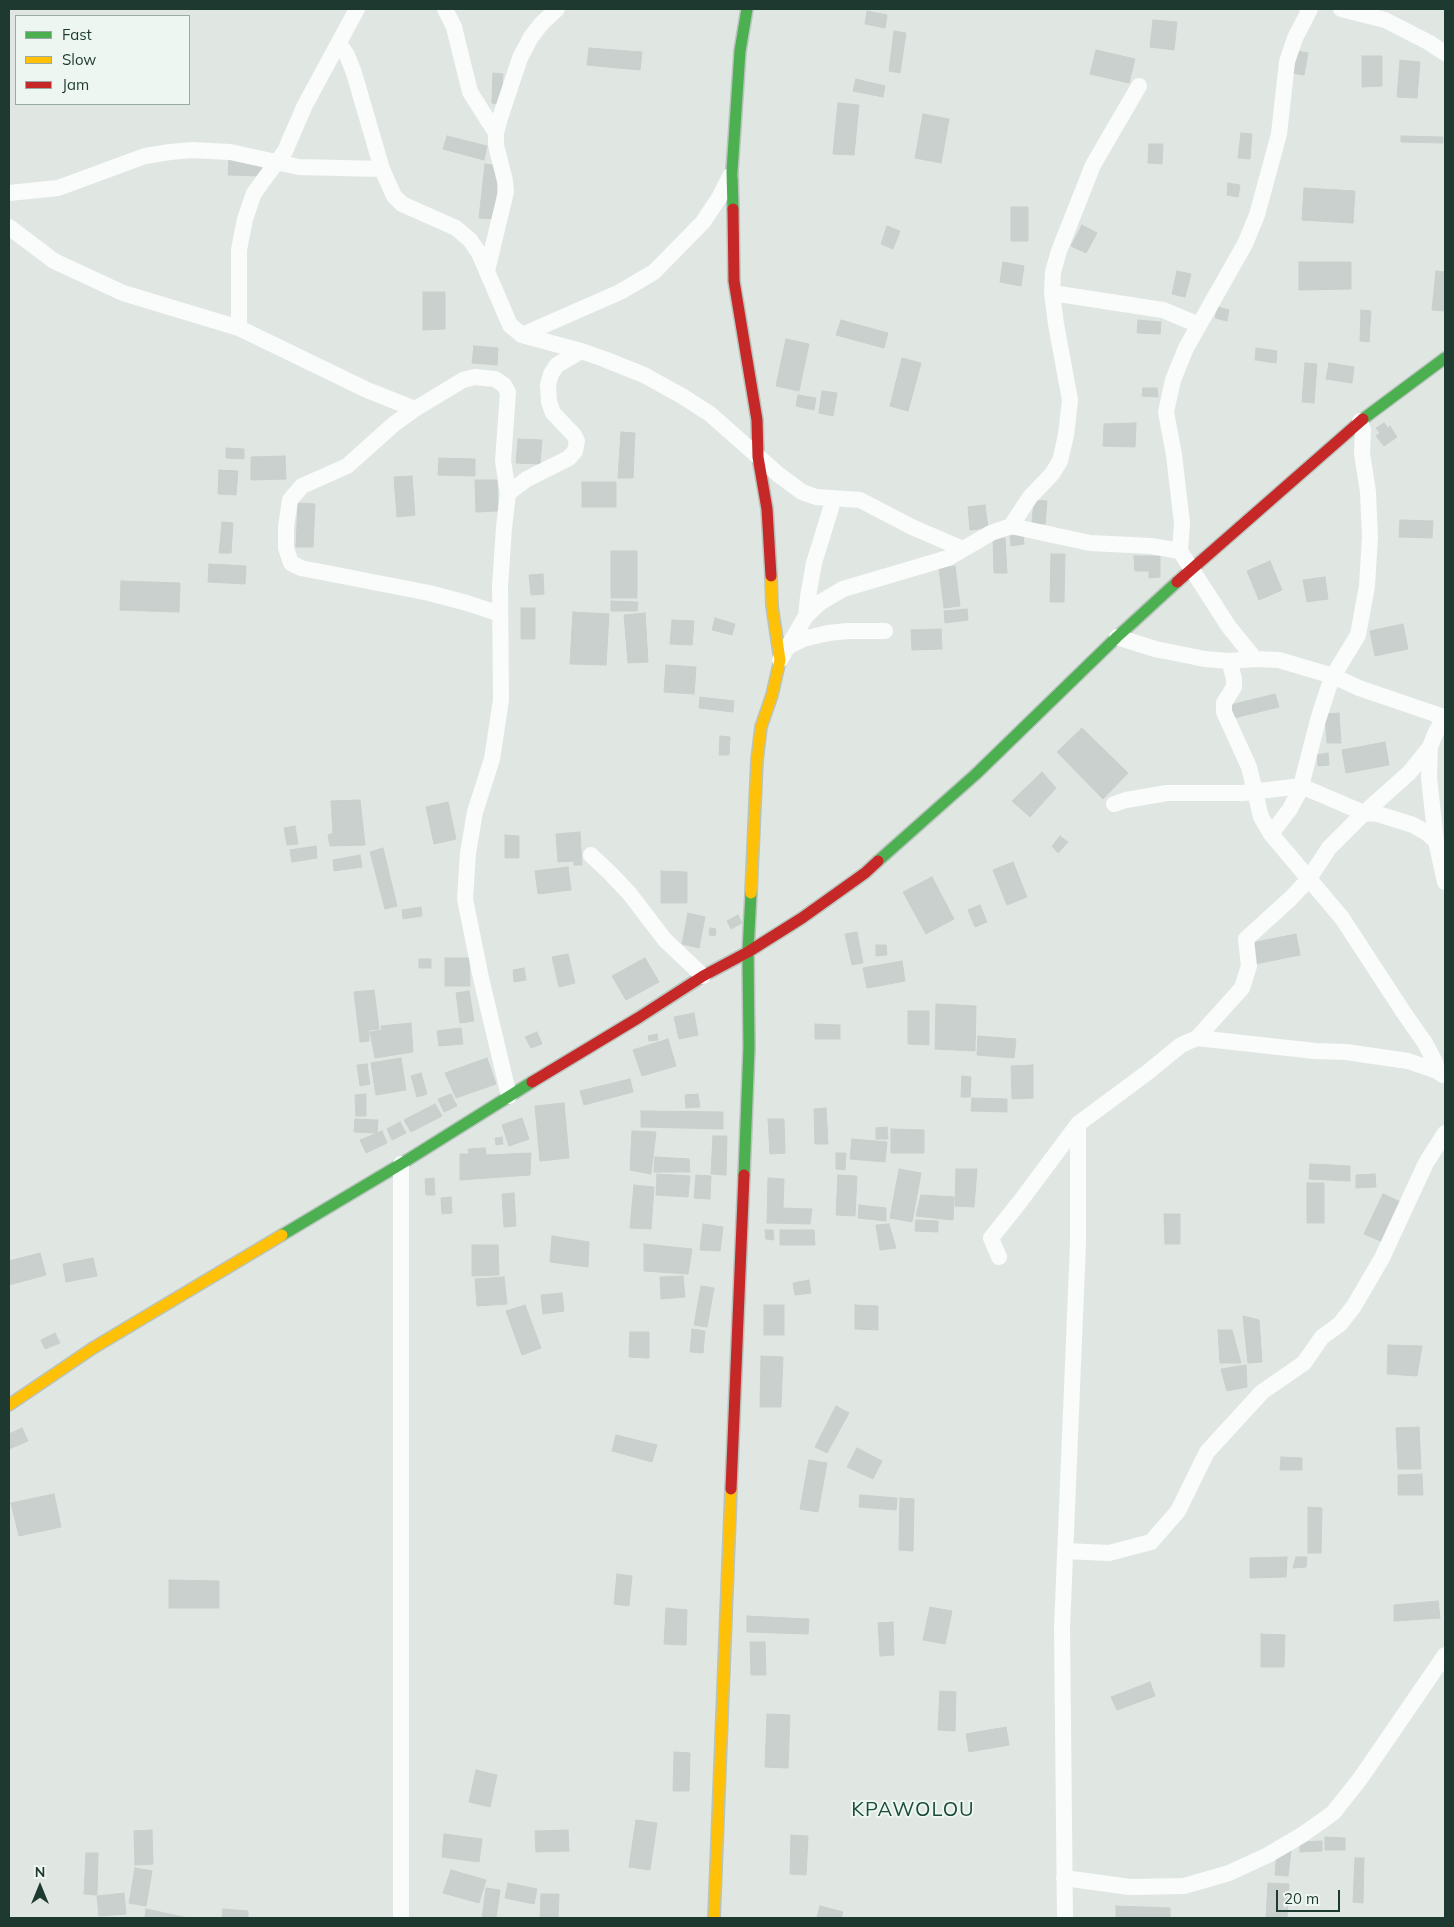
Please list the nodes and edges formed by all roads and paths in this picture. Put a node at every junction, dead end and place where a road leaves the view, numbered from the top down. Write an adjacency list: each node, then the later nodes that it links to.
1 (357, 9): 7 (street)
2 (445, 9): 10 (street)
3 (557, 9): 10 (street)
4 (747, 9): 13 (street)
5 (1310, 9): 18 (street)
6 (1342, 9): 8 (street)
7 (339, 44): 11 (street); 12 (street)
8 (1445, 53)
9 (1140, 86): 17 (street)
10 (496, 134): 16 (street)
11 (278, 162): 12 (street); 14 (street); 19 (street)
12 (382, 169): 16 (street)
13 (732, 172): 20 (street); 25 (street)
14 (9, 193)
15 (9, 227): 19 (street)
16 (487, 271): 20 (street)
17 (1052, 293): 18 (street); 28 (street)
18 (1199, 325): 30 (street)
19 (239, 328): 23 (street)
20 (522, 335): 21 (street)
21 (581, 351): 25 (street); 26 (street)
22 (1445, 358): 24 (street)
23 (415, 408): 26 (street); 32 (street)
24 (1360, 421): 31 (street); 40 (street)
25 (758, 457): 27 (street); 38 (street)
26 (508, 493): 32 (street)
27 (834, 498): 29 (street); 33 (street)
28 (1011, 526): 29 (street); 30 (street)
29 (963, 549): 33 (street)
30 (1180, 551): 31 (street)
31 (1192, 568): 35 (street); 37 (street)
32 (500, 614): 56 (street)
33 (806, 616): 36 (street)
34 (885, 631): 36 (street)
35 (1117, 637): 39 (street); 52 (street)
36 (789, 646): 38 (street)
37 (1255, 659): 39 (street); 40 (street)
38 (780, 660): 52 (street)
39 (1230, 661): 44 (street)
40 (1333, 676): 41 (street); 43 (street)
41 (1445, 716): 42 (street)
42 (1430, 747): 46 (street); 48 (street)
43 (1301, 786): 44 (street); 46 (street); 47 (street)
44 (1254, 792): 45 (street); 47 (street)
45 (1114, 804)
46 (1364, 813): 48 (street); 50 (street)
47 (1271, 834): 50 (street)
48 (1436, 842): 51 (street)
49 (591, 855): 53 (street)
50 (1308, 880): 54 (street); 55 (street)
51 (1445, 882)
52 (748, 952): 53 (street); 66 (street)
53 (703, 976): 56 (street)
54 (1197, 1038): 55 (street); 57 (street)
55 (1441, 1074)
56 (509, 1096): 59 (street)
57 (1078, 1124): 60 (street); 62 (street)
58 (1445, 1133): 62 (street)
59 (401, 1164): 61 (street); 65 (street)
60 (999, 1256)
61 (9, 1405)
62 (1065, 1551): 64 (street)
63 (1445, 1656): 64 (street)
64 (1064, 1878): 67 (street)
65 (401, 1918)
66 (714, 1918)
67 (1065, 1918)

